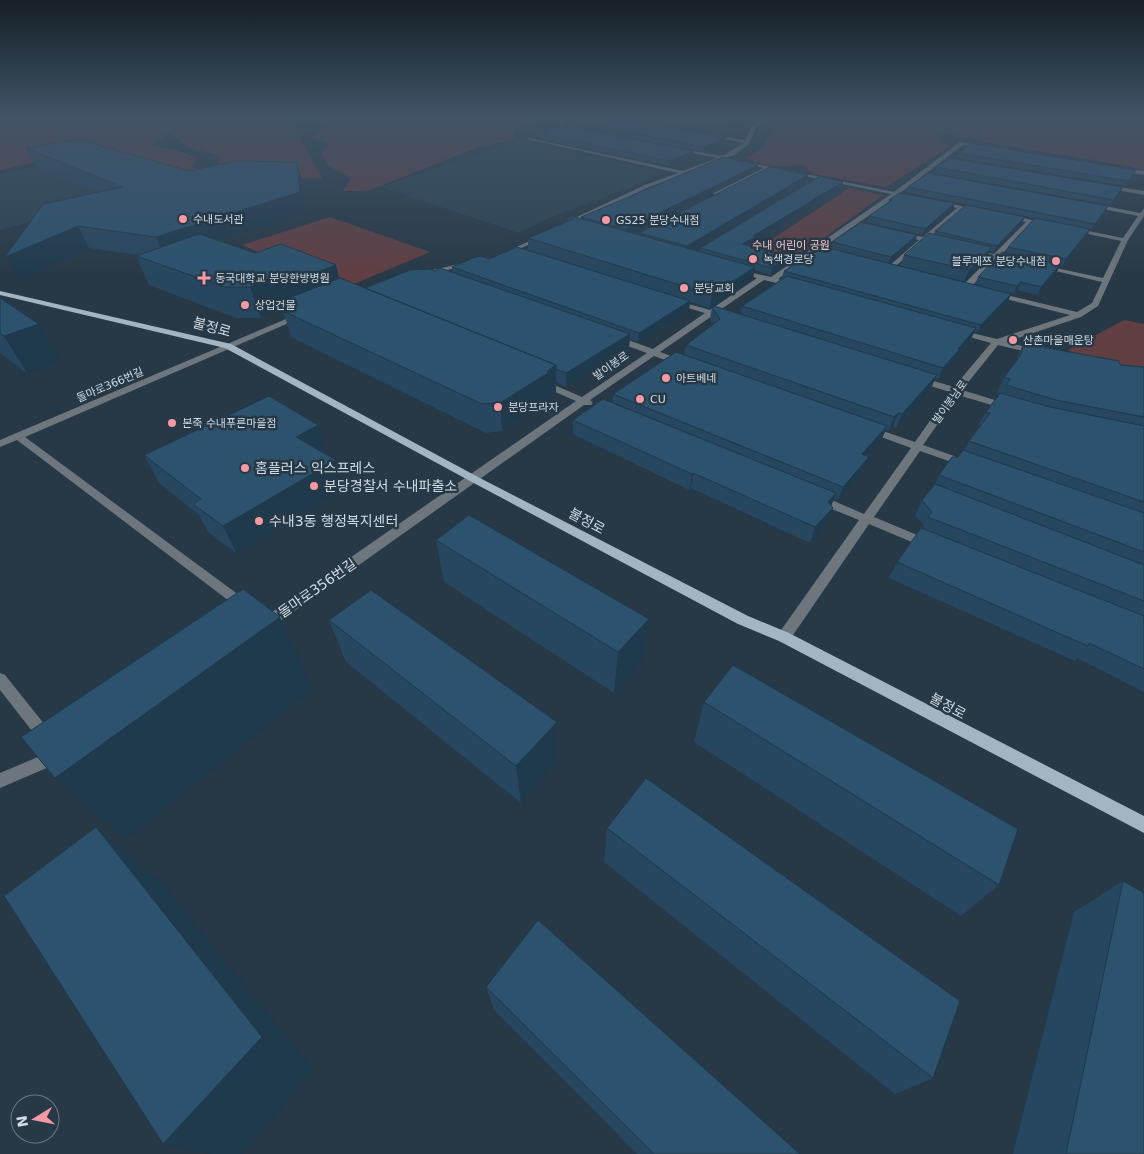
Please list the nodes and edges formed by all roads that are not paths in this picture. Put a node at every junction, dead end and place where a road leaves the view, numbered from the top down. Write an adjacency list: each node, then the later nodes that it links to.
1 (679, 171): 7 (street)
2 (687, 171): 7 (street)
3 (762, 171): 16 (street)
4 (782, 171): 11 (street)
5 (926, 171): 9 (street)
6 (1132, 171): 8 (street)
7 (684, 172): 25 (street)
8 (1144, 173)
9 (922, 174): 10 (street); 15 (street)
10 (931, 176)
11 (818, 178): 12 (street); 15 (street)
12 (810, 183)
13 (1096, 185): 14 (street)
14 (1144, 193)
15 (895, 194): 17 (street); 26 (street)
16 (712, 196)
17 (924, 200)
18 (934, 202): 20 (street)
19 (1084, 204): 22 (street)
20 (962, 207): 21 (street); 32 (street)
21 (991, 213)
22 (1143, 213): 33 (street)
23 (1001, 215): 24 (street)
24 (1030, 221): 28 (street); 41 (street)
25 (568, 223): 29 (street); 36 (street)
26 (854, 223): 27 (street); 35 (street)
27 (862, 225)
28 (1058, 227)
29 (585, 228)
30 (1068, 228): 33 (street)
31 (889, 231): 32 (street)
32 (925, 239): 34 (street); 46 (street)
33 (1125, 240): 54 (street)
34 (952, 246)
35 (818, 249): 38 (street); 53 (street)
36 (515, 250): 39 (street); 40 (street)
37 (969, 250): 41 (street)
38 (827, 251)
39 (524, 253)
40 (499, 257)
41 (996, 257): 43 (street); 57 (street)
42 (473, 262): 48 (street)
43 (1023, 263)
44 (882, 264): 46 (street)
45 (1032, 265): 54 (street)
46 (891, 266): 47 (street)
47 (900, 269)
48 (430, 272): 50 (street); 52 (street)
49 (745, 272): 51 (street)
50 (413, 275)
51 (763, 277): 53 (street); 65 (street, 발이봉로)
52 (448, 278)
53 (772, 280): 55 (street)
54 (1105, 281): 66 (street)
55 (784, 283): 58 (street); 59 (street)
56 (957, 283): 57 (street)
57 (967, 286): 60 (street)
58 (776, 288)
59 (802, 288)
60 (976, 288)
61 (985, 290): 66 (street)
62 (0, 293): 71 (main road, 불정로)
63 (664, 298): 65 (street)
64 (311, 312): 71 (street, 돌마로366번길)
65 (710, 312): 67 (street); 72 (street, 발이봉로)
66 (1078, 315): 70 (street)
67 (723, 317)
68 (950, 329): 70 (street)
69 (607, 335): 72 (street)
70 (996, 342): 73 (street); 77 (street, 발이봉남로)
71 (228, 346): 82 (street, 돌마로366번길); 86 (main road, 불정로)
72 (653, 352): 74 (street); 78 (street, 발이봉로)
73 (1051, 356)
74 (696, 368)
75 (909, 376): 77 (street)
76 (537, 381): 78 (street)
77 (956, 391): 80 (street); 84 (street, 발이봉남로)
78 (583, 401): 79 (street); 86 (street, 발이봉로)
79 (601, 409)
80 (1018, 410)
81 (862, 427): 84 (street)
82 (18, 436): 83 (street, 돌마로366번길); 90 (street)
83 (0, 444)
84 (917, 447): 85 (street); 88 (street, 발이봉남로)
85 (981, 469)
86 (474, 479): 90 (street, 돌마로356번길); 92 (main road, 불정로)
87 (804, 493): 88 (street)
88 (868, 520): 89 (street); 92 (street, 발이봉남로)
89 (942, 549)
90 (267, 623): 91 (street, 돌마로356번길)
91 (252, 634)
92 (784, 637): 95 (main road, 불정로)
93 (0, 679): 94 (street)
94 (0, 781)
95 (1144, 825)

